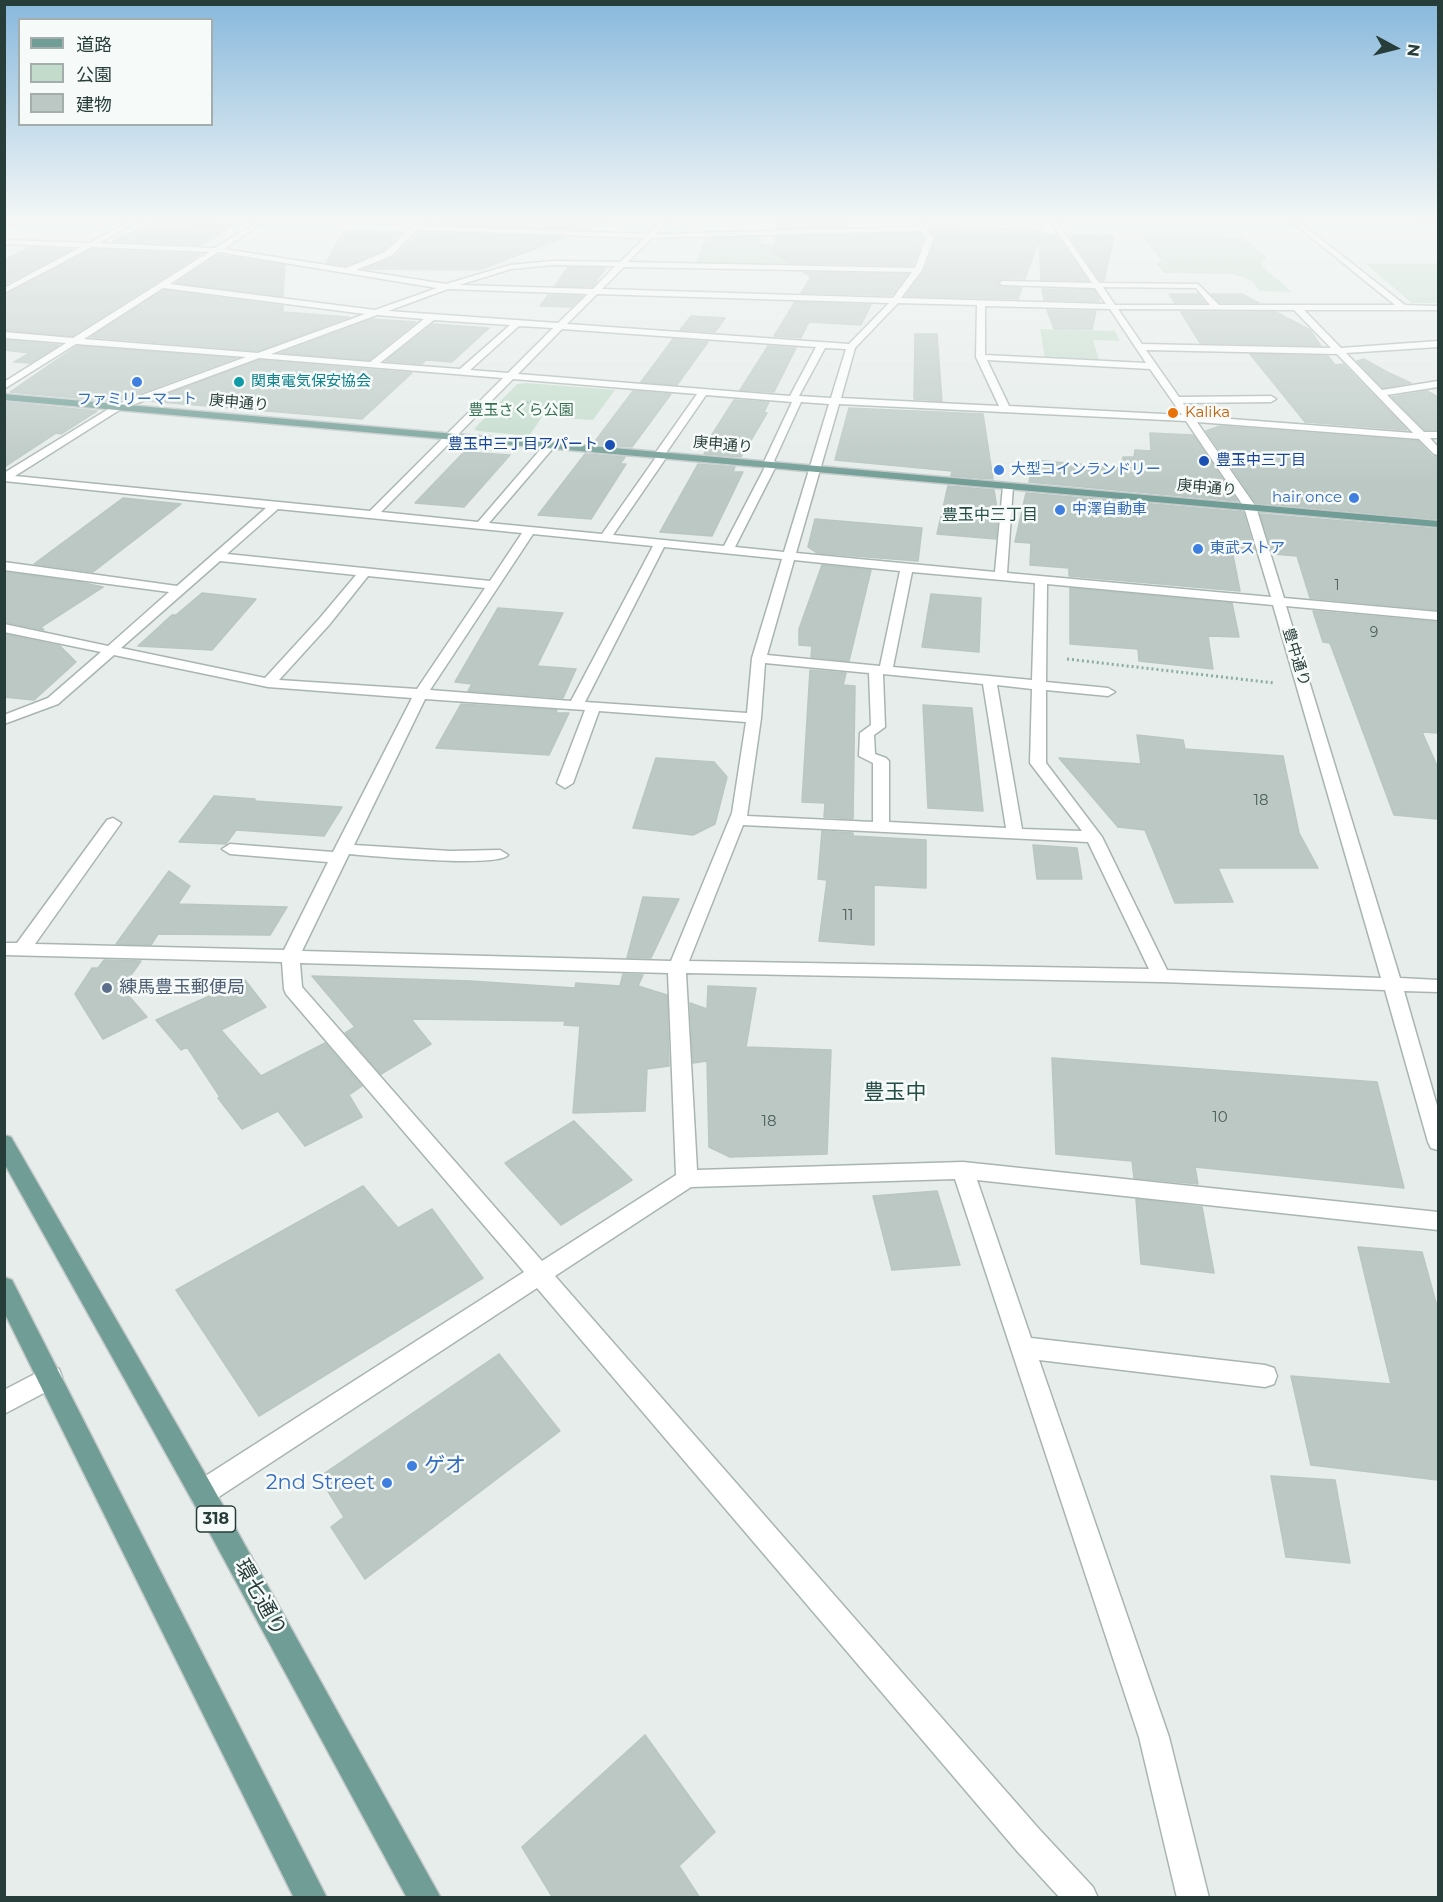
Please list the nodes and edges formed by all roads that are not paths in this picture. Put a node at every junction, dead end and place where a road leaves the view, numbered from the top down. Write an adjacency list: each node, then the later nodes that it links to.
1 (124, 310): 14 (street)
2 (353, 310): 9 (street)
3 (387, 310): 9 (street)
4 (576, 310): 12 (street)
5 (887, 310): 17 (street)
6 (981, 310): 21 (street)
7 (1114, 310): 18 (street, 豊中通り)
8 (1299, 310): 19 (street)
9 (378, 313): 10 (street); 20 (street)
10 (432, 317): 11 (street); 22 (street)
11 (517, 323): 12 (street); 24 (street)
12 (560, 326): 16 (street); 25 (street)
13 (4, 335): 14 (street)
14 (76, 341): 20 (street); 27 (street)
15 (1438, 344): 19 (street)
16 (822, 345): 17 (street); 31 (street)
17 (851, 347): 34 (street)
18 (1141, 347): 19 (street); 23 (street, 豊中通り)
19 (1340, 351): 29 (street)
20 (262, 356): 22 (street); 35 (street)
21 (981, 357): 23 (street); 36 (street)
22 (372, 365): 24 (street)
23 (1154, 366): 33 (street, 豊中通り)
24 (461, 373): 25 (street)
25 (510, 376): 28 (street); 39 (street)
26 (1438, 384): 29 (street)
27 (4, 386)
28 (703, 392): 31 (street); 43 (street)
29 (1380, 393): 40 (street)
30 (4, 397): 35 (main road, 庚申通り)
31 (796, 399): 34 (street); 44 (street)
32 (1271, 399): 33 (street)
33 (1176, 400): 37 (street, 豊中通り)
34 (834, 401): 36 (street); 45 (street)
35 (118, 408): 39 (main road, 庚申通り); 46 (street)
36 (1005, 410): 37 (street)
37 (1190, 419): 40 (street); 49 (street, 豊中通り)
38 (1438, 435): 40 (street)
39 (451, 436): 41 (main road, 庚申通り); 50 (street)
40 (1421, 436): 42 (street)
41 (550, 445): 43 (main road, 庚申通り); 52 (street)
42 (1438, 452)
43 (661, 455): 44 (main road, 庚申通り); 54 (street)
44 (770, 464): 45 (main road, 庚申通り); 56 (street)
45 (814, 468): 47 (main road, 庚申通り); 57 (street)
46 (4, 478): 48 (street)
47 (1008, 486): 49 (main road, 庚申通り); 62 (street)
48 (276, 505): 50 (street); 58 (street)
49 (1250, 507): 51 (main road, 庚申通り); 66 (street, 豊中通り)
50 (372, 515): 52 (street)
51 (1438, 524)
52 (481, 525): 53 (street)
53 (530, 531): 54 (street); 64 (street)
54 (605, 538): 55 (street)
55 (660, 544): 56 (street); 77 (street)
56 (728, 550): 57 (street)
57 (790, 556): 60 (street); 70 (street)
58 (217, 557): 61 (street); 65 (street)
59 (6, 567): 65 (street)
60 (907, 568): 62 (street); 71 (street)
61 (365, 572): 64 (street); 73 (street)
62 (1000, 577): 63 (street)
63 (1041, 581): 66 (street); 74 (street)
64 (492, 585): 76 (street)
65 (179, 590): 69 (street)
66 (1280, 602): 67 (street); 94 (street, 豊中通り)
67 (1438, 616)
68 (4, 628): 69 (street)
69 (109, 651): 73 (street); 80 (street)
70 (759, 658): 71 (street); 79 (street)
71 (881, 669): 72 (street); 84 (street)
72 (989, 681): 74 (street); 85 (street)
73 (267, 683): 76 (street)
74 (1038, 686): 75 (street); 86 (street)
75 (1108, 692)
76 (420, 695): 77 (street); 88 (street)
77 (577, 703): 78 (street)
78 (594, 705): 79 (street); 81 (street)
79 (754, 718): 82 (street)
80 (4, 720)
81 (565, 783)
82 (737, 820): 84 (street); 92 (street)
83 (113, 823): 90 (street)
84 (881, 827): 85 (street)
85 (1015, 834): 86 (street)
86 (1094, 837): 93 (street)
87 (230, 849): 88 (street)
88 (340, 854): 89 (street); 91 (street)
89 (500, 855)
90 (13, 949): 91 (street)
91 (290, 956): 92 (street); 101 (street)
92 (677, 967): 93 (street); 99 (street)
93 (1161, 976): 94 (street)
94 (1393, 984): 95 (street); 96 (street, 豊中通り)
95 (1438, 986)
96 (1438, 1142)
97 (4, 1143): 107 (main road, 環七通り / 318)
98 (963, 1170): 99 (street); 100 (street); 103 (street)
99 (687, 1179): 101 (street)
100 (1438, 1221)
101 (539, 1273): 107 (street); 110 (street)
102 (4, 1287): 105 (main road)
103 (1022, 1347): 104 (street); 111 (street)
104 (1265, 1376)
105 (50, 1377): 106 (street); 108 (main road)
106 (4, 1403)
107 (202, 1493): 109 (main road, 環七通り / 318)
108 (311, 1898)
109 (425, 1898)
110 (1082, 1898)
111 (1193, 1898)

